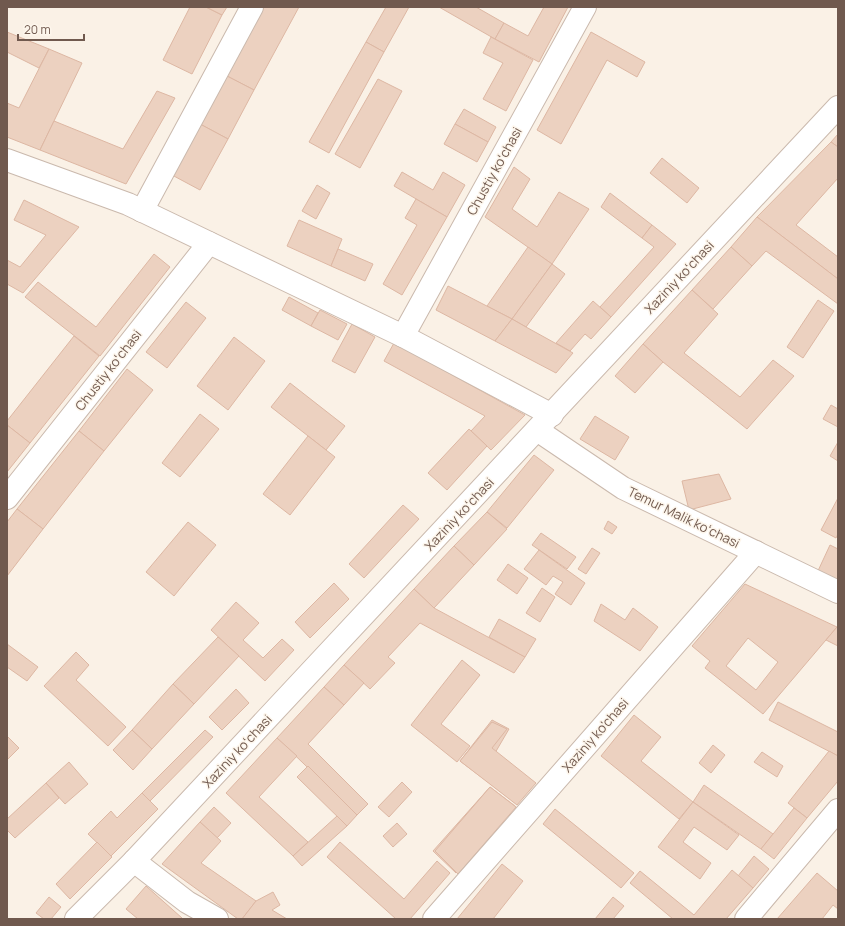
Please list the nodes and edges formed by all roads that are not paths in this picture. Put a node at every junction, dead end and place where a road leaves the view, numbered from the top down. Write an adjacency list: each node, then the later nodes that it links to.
1 (252, 7): 5 (street)
2 (585, 7): 7 (street, Chustiy koʻchasi)
3 (838, 107): 8 (street, Xaziniy koʻchasi)
4 (7, 160): 5 (street)
5 (142, 211): 6 (street)
6 (209, 243): 7 (street); 9 (street, Chustiy koʻchasi)
7 (403, 336): 8 (street)
8 (545, 423): 10 (street, Temur Malik koʻchasi); 13 (street, Xaziniy koʻchasi)
9 (7, 498)
10 (756, 552): 11 (street, Temur Malik koʻchasi); 16 (street, Xaziniy ko'chasi)
11 (838, 592)
12 (838, 810): 17 (street)
13 (134, 861): 14 (street, Xaziniy koʻchasi); 15 (street)
14 (76, 919)
15 (217, 919)
16 (434, 919)
17 (746, 919)

